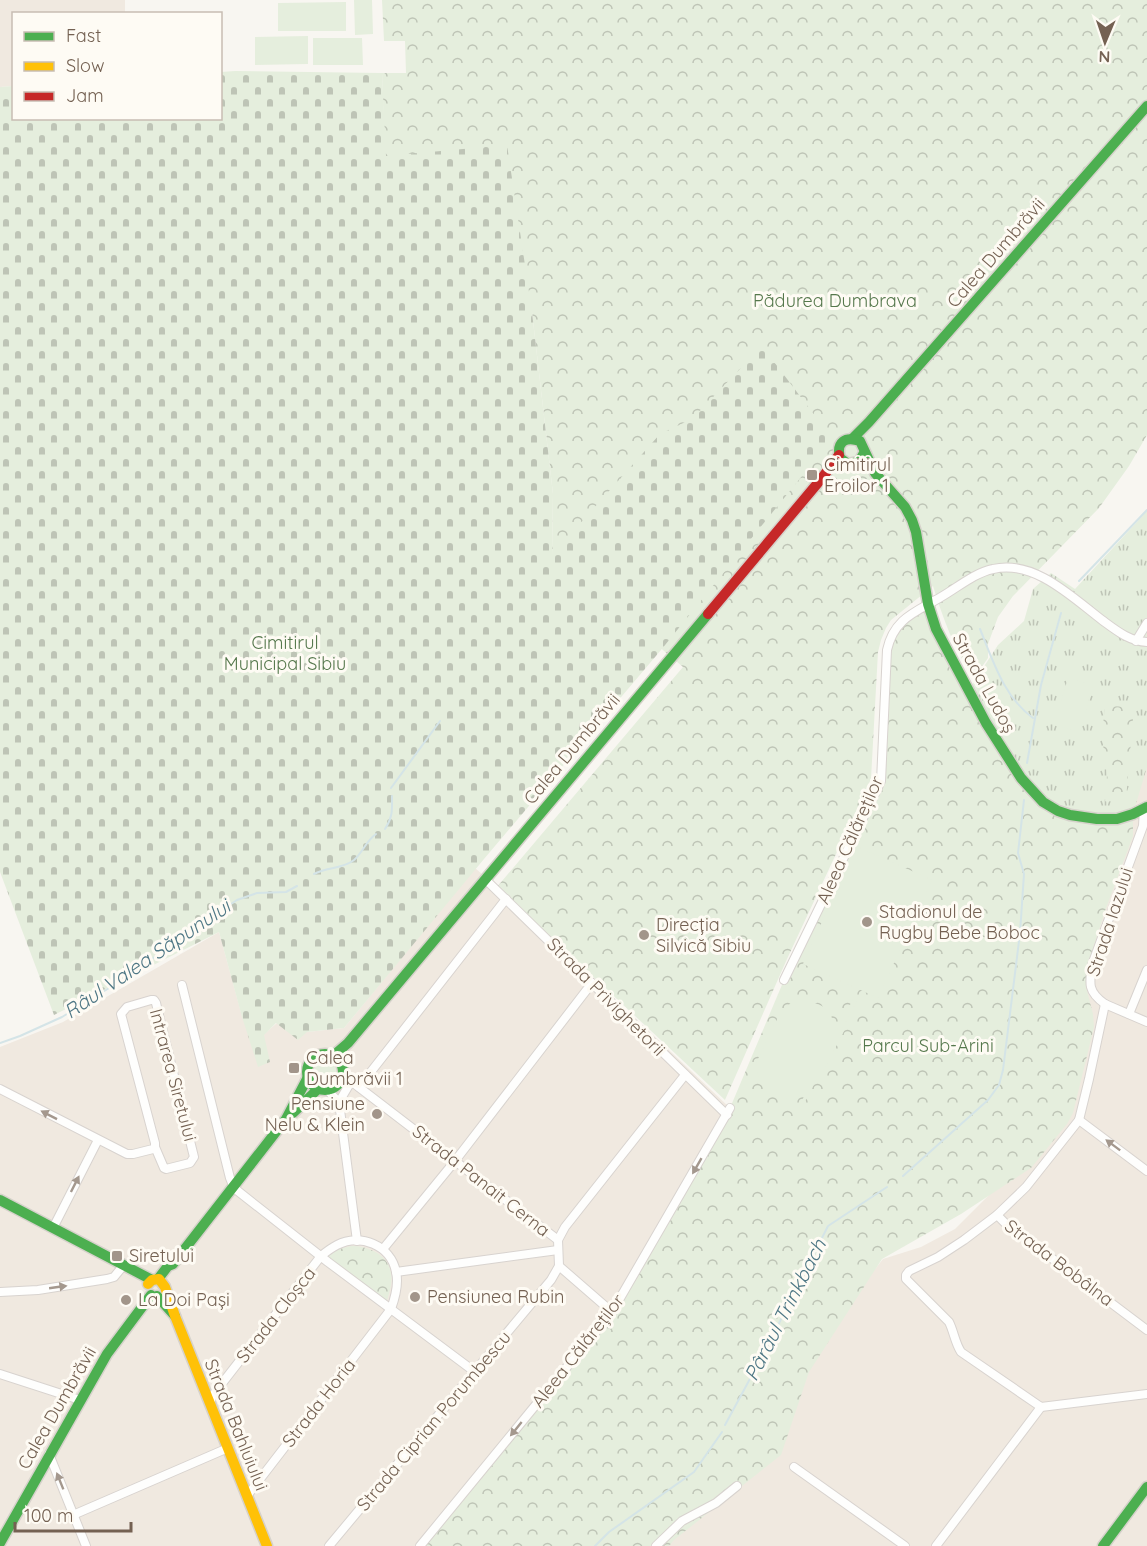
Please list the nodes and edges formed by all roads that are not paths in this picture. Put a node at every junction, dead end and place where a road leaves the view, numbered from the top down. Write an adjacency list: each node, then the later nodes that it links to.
1 (1147, 106): 2 (main road, Calea Dumbrăvii)
2 (860, 445): 3 (main road); 3 (main road); 4 (main road, Strada Ludoș)
3 (846, 460): 4 (main road, Strada Ludoș); 10 (main road, Calea Dumbrăvii)
4 (875, 473): 5 (main road, Strada Ludoș)
5 (928, 604): 7 (street, Aleea Călăreților); 9 (main road, Strada Ludoș); 13 (street, Aleea Călăreților)
6 (1147, 623): 7 (street)
7 (1136, 641): 8 (street)
8 (1147, 642)
9 (1146, 807): 16 (street, Strada Iazului)
10 (485, 879): 11 (street, Strada Privighetorii); 19 (main road, Calea Dumbrăvii)
11 (506, 899): 14 (street, Strada Privighetorii); 22 (street)
12 (1147, 970): 17 (street)
13 (784, 980)
14 (592, 983): 20 (street, Strada Privighetorii); 31 (street)
15 (182, 985): 33 (street)
16 (1105, 1004): 17 (street); 28 (street, Strada Iazului)
17 (1130, 1014): 18 (street)
18 (1147, 1022)
19 (338, 1063): 21 (main road, Calea Dumbrăvii); 22 (main road, Calea Dumbrăvii)
20 (685, 1075): 26 (street, Strada Privighetorii); 38 (street)
21 (308, 1077): 24 (main road); 27 (main road, Calea Dumbrăvii)
22 (350, 1085): 24 (main road); 25 (street); 31 (street, Strada Panait Cerna)
23 (0, 1089): 29 (street, Intrarea Siretului, one-way to 23)
24 (323, 1089): 25 (street); 27 (main road, Calea Dumbrăvii)
25 (339, 1101): 37 (street)
26 (729, 1112): 48 (street, Aleea Călăreților, one-way to 48)
27 (286, 1119): 33 (main road, Calea Dumbrăvii)
28 (1079, 1120): 32 (street, one-way to 28); 35 (street, Strada Iazului)
29 (98, 1140): 30 (street, Intrarea Siretului); 36 (street, one-way to 29)
30 (155, 1147): 30 (street, Intrarea Siretului)
31 (455, 1161): 38 (street, Strada Panait Cerna); 39 (street)
32 (1147, 1171)
33 (234, 1188): 41 (street); 45 (main road, Calea Dumbrăvii)
34 (0, 1200): 36 (main road)
35 (997, 1215): 49 (street, Strada Bobâlna); 55 (street, Strada Bobâlna)
36 (53, 1228): 42 (main road)
37 (357, 1240): 39 (street); 41 (street)
38 (558, 1240): 40 (street, Strada Panait Cerna)
39 (383, 1249): 44 (street)
40 (558, 1250): 43 (street, Strada Panait Cerna); 44 (street)
41 (321, 1256): 47 (street); 54 (street, Strada Cloșca)
42 (123, 1266): 45 (main road); 46 (street, one-way to 42)
43 (559, 1266): 48 (street); 50 (street, Strada Ciprian Porumbescu)
44 (396, 1272): 47 (street)
45 (157, 1286): 53 (main road, Calea Dumbrăvii); 54 (main road, Strada Bahluiului)
46 (0, 1292)
47 (391, 1310): 50 (street); 61 (street, Strada Horia)
48 (612, 1312): 67 (street, Aleea Călăreților, one-way to 67)
49 (1147, 1330)
50 (475, 1372): 66 (street, Strada Ciprian Porumbescu)
51 (0, 1374): 53 (street)
52 (1147, 1394): 55 (street)
53 (80, 1400): 57 (main road, Calea Dumbrăvii)
54 (210, 1403): 56 (main road, Strada Bahluiului)
55 (1041, 1407): 70 (street)
56 (228, 1448): 61 (main road, Strada Bahluiului); 62 (street)
57 (49, 1454): 62 (street, one-way to 57); 63 (main road, Calea Dumbrăvii)
58 (794, 1467): 69 (street)
59 (737, 1486): 68 (street)
60 (1147, 1487): 71 (main road)
61 (247, 1496): 65 (main road, Strada Bahluiului)
62 (73, 1515): 64 (street)
63 (0, 1543)
64 (86, 1546)
65 (267, 1546)
66 (329, 1546)
67 (420, 1546)
68 (656, 1546)
69 (905, 1546)
70 (936, 1546)
71 (1103, 1546)

